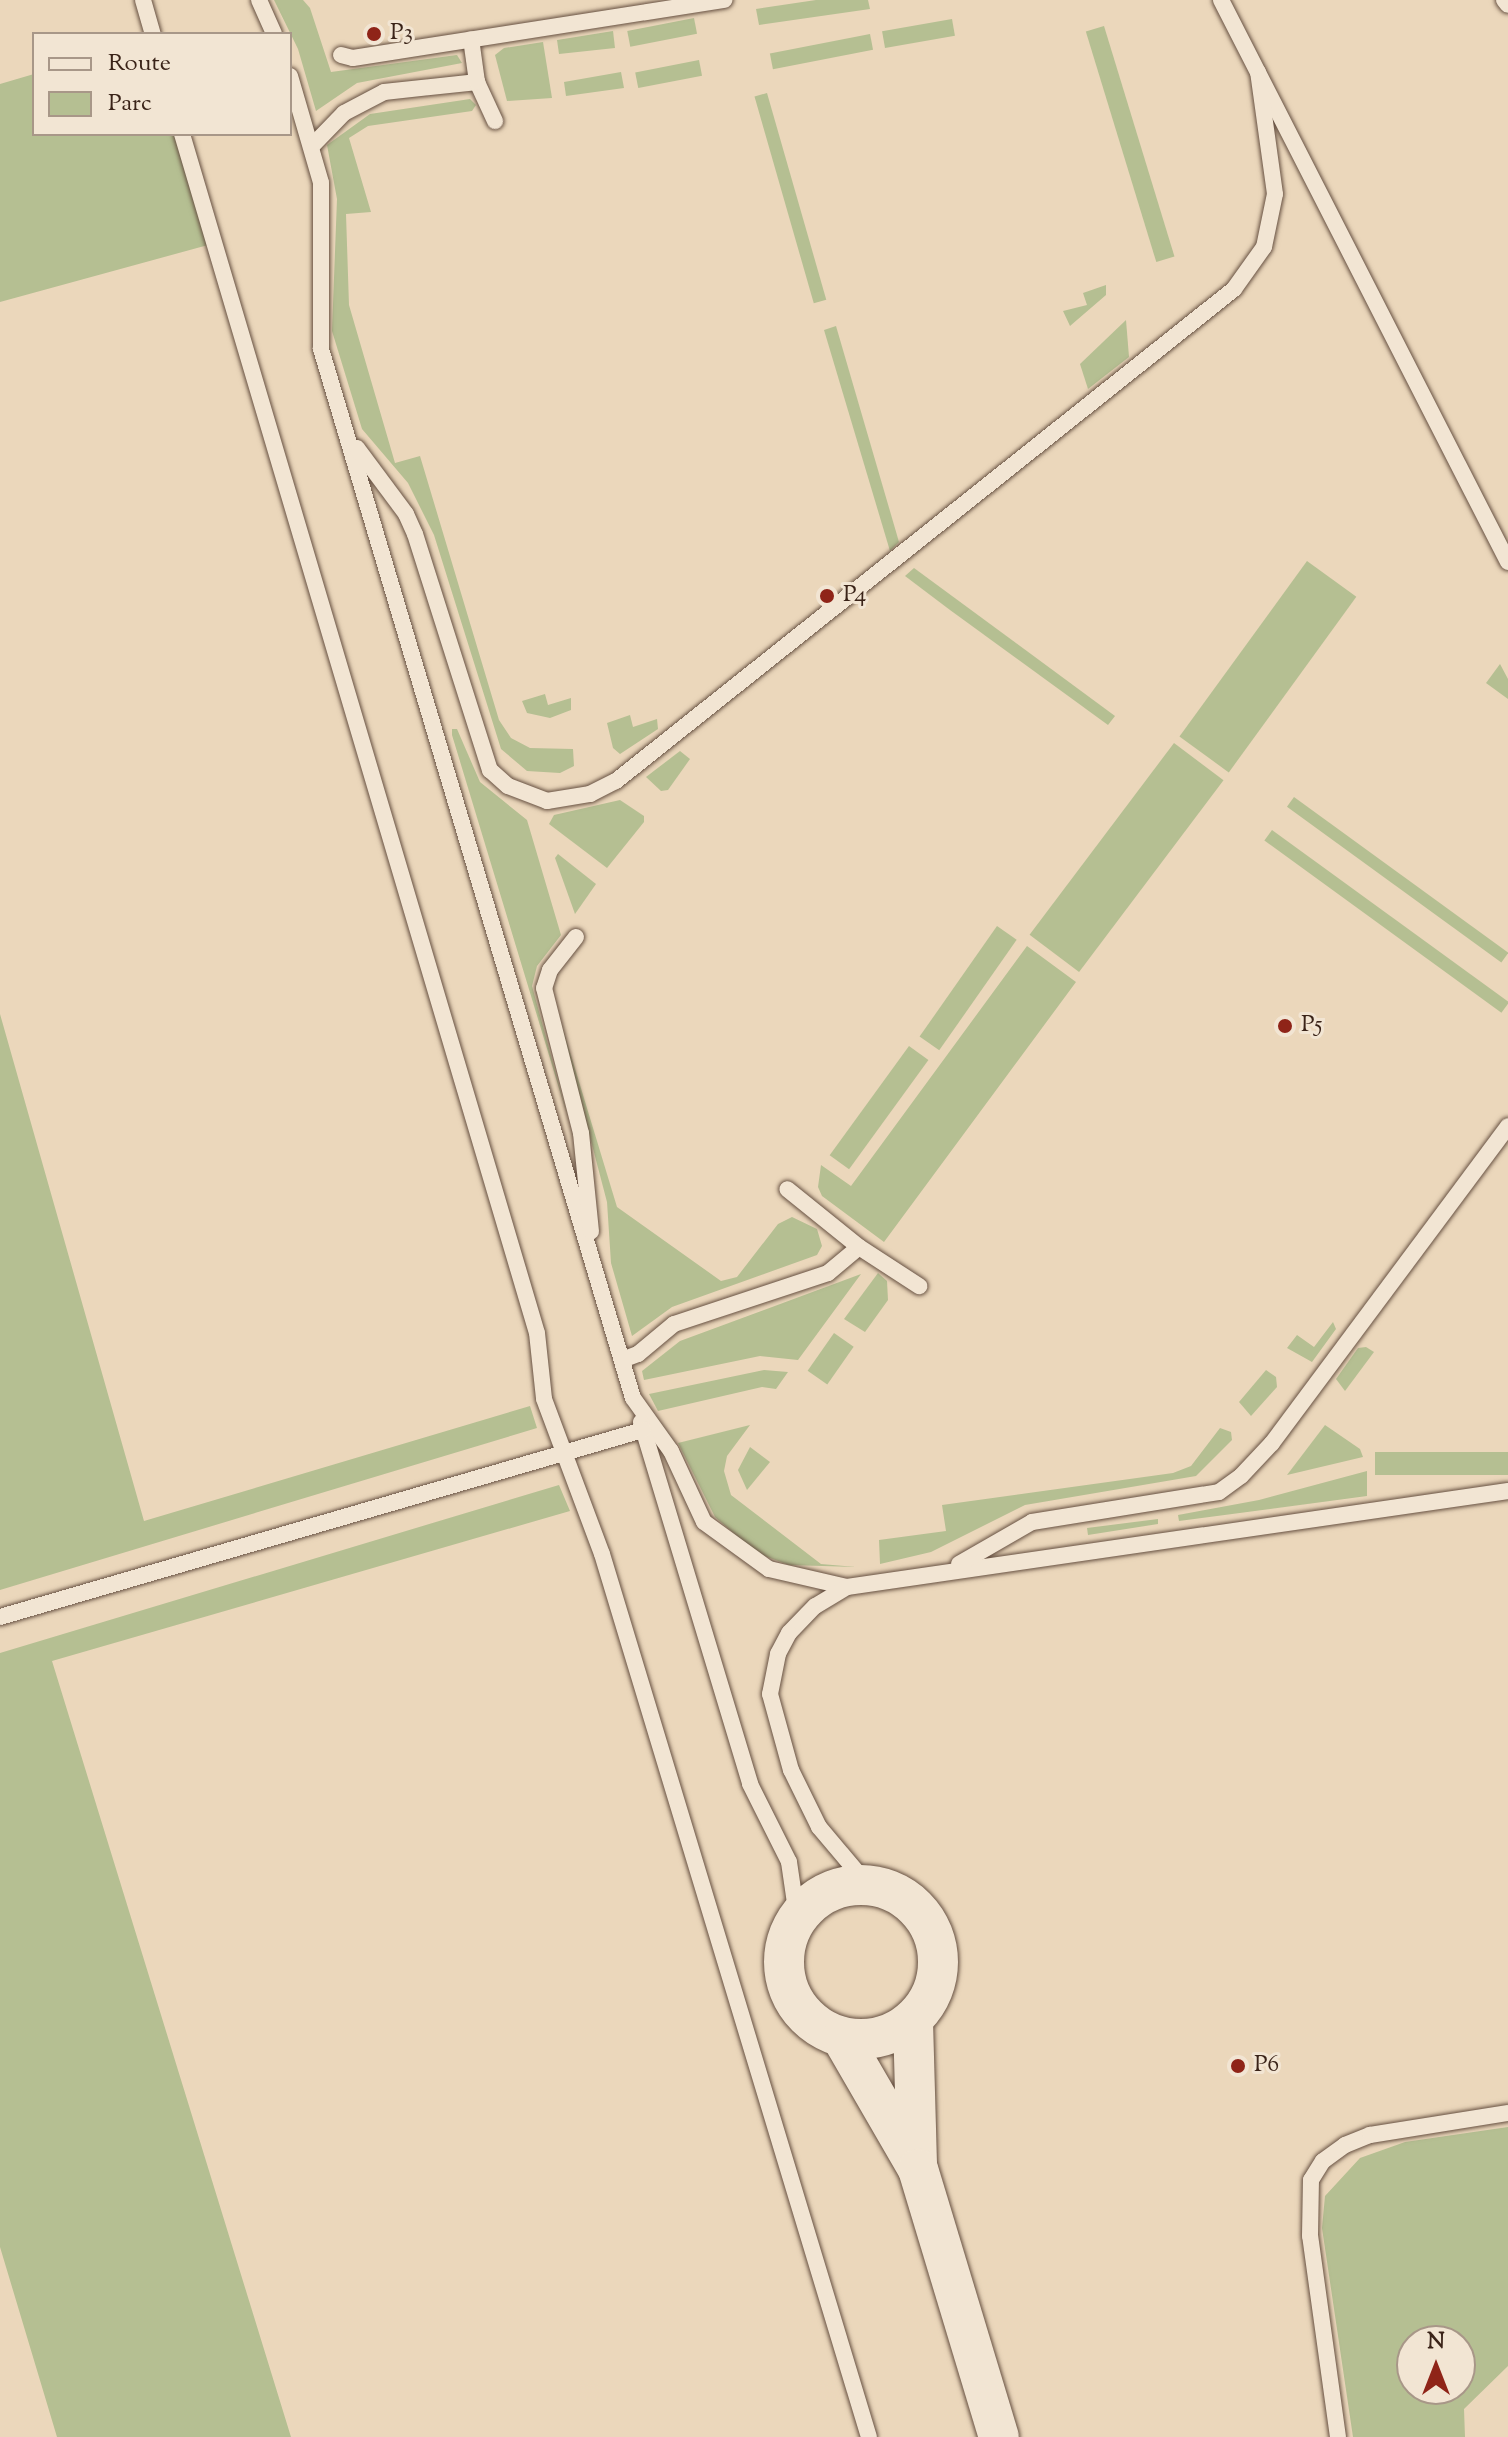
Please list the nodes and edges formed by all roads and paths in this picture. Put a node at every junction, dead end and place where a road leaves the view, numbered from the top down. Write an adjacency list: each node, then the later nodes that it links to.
1 (143, 0): 7 (lane)
2 (259, 0): 8 (lane)
3 (725, 0): 9 (lane)
4 (1221, 0): 11 (lane)
5 (1504, 0): 6 (lane)
6 (1508, 5)
7 (152, 32)
8 (273, 32)
9 (471, 39): 10 (lane); 13 (lane)
10 (341, 55)
11 (1258, 72): 17 (lane); 18 (lane)
12 (292, 82): 16 (lane)
13 (477, 82): 14 (lane); 16 (lane)
14 (495, 121)
15 (183, 136): 28 (lane)
16 (312, 146): 17 (lane)
17 (349, 437): 23 (lane)
18 (1508, 562)
19 (576, 937): 23 (lane)
20 (1508, 1126): 30 (lane)
21 (787, 1189): 22 (lane)
22 (859, 1247): 24 (lane); 25 (lane)
23 (595, 1270): 25 (lane)
24 (919, 1286)
25 (622, 1360): 26 (lane)
26 (633, 1398): 27 (lane); 31 (lane)
27 (643, 1430): 28 (lane); 34 (lane)
28 (561, 1452): 32 (lane); 39 (lane)
29 (1508, 1491): 30 (lane)
30 (947, 1571): 31 (lane)
31 (847, 1587): 33 (lane)
32 (0, 1617)
33 (868, 1885): 34 (street); 35 (street)
34 (797, 1917): 36 (street)
35 (913, 2021): 36 (street); 38 (street)
36 (842, 2038): 38 (street)
37 (1508, 2113): 41 (lane)
38 (918, 2169): 40 (street)
39 (869, 2437)
40 (999, 2437)
41 (1338, 2437)

